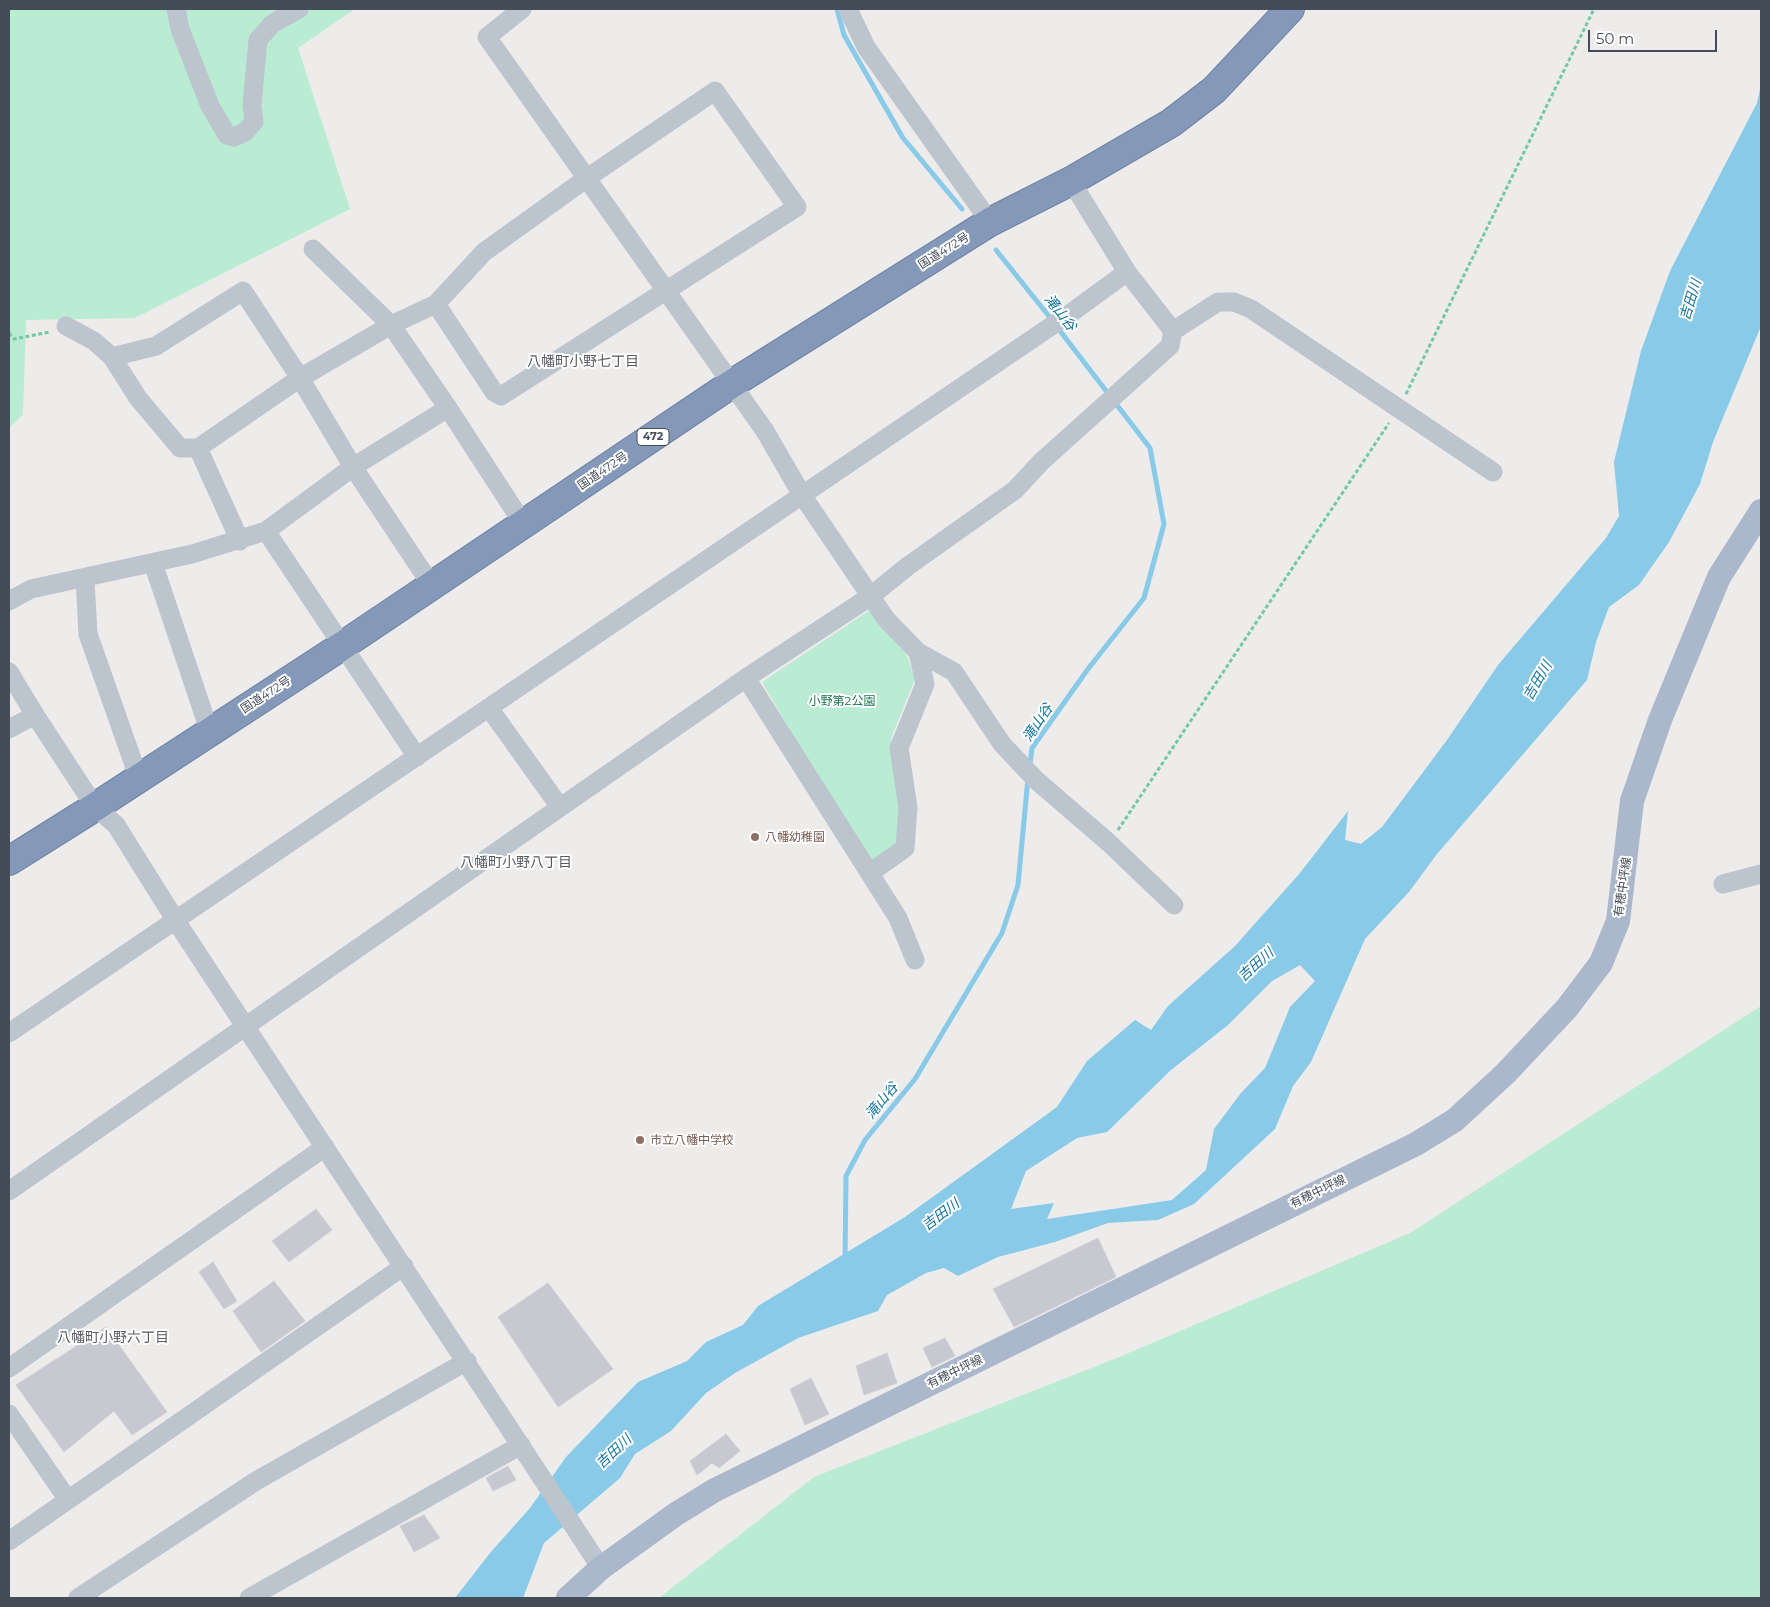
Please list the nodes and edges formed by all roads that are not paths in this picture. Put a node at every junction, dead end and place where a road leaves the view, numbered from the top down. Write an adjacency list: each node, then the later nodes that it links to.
1 (176, 9): 2 (street)
2 (300, 9)
3 (522, 9): 6 (street)
4 (848, 9): 8 (street)
5 (1290, 9): 7 (highway, 国道472号 / 472)
6 (587, 178): 11 (street); 11 (street); 12 (street)
7 (1071, 180): 8 (highway, 国道472号 / 472); 10 (street)
8 (990, 222): 18 (highway, 国道472号 / 472)
9 (313, 249): 13 (street)
10 (1127, 272): 15 (street); 23 (street)
11 (666, 292): 12 (street); 18 (street)
12 (436, 304): 13 (street)
13 (391, 325): 17 (street); 19 (street)
14 (66, 326): 16 (street)
15 (1173, 331): 22 (street); 31 (street)
16 (112, 357): 17 (street); 20 (street)
17 (300, 378): 20 (street); 21 (street)
18 (730, 385): 23 (street); 25 (highway, 国道472号 / 472)
19 (448, 408): 21 (street); 25 (street)
20 (198, 448): 27 (street)
21 (353, 467): 26 (street); 30 (street)
22 (1493, 472)
23 (802, 495): 31 (street); 37 (street)
24 (1761, 511): 63 (main road, 有穂中坪線)
25 (524, 525): 30 (highway, 国道472号 / 472)
26 (266, 531): 27 (street); 33 (street)
27 (240, 541): 28 (street)
28 (153, 563): 29 (street); 40 (street)
29 (85, 579): 32 (street); 42 (street)
30 (432, 586): 33 (highway, 国道472号 / 472)
31 (871, 596): 34 (street); 36 (street)
32 (9, 601)
33 (342, 646): 40 (highway, 国道472号 / 472); 41 (street)
34 (918, 652): 46 (street); 49 (street)
35 (9, 672): 38 (street)
36 (746, 678): 44 (street); 46 (street)
37 (489, 708): 41 (street); 44 (street)
38 (35, 715): 39 (street); 43 (street)
39 (9, 728)
40 (210, 733): 42 (highway, 国道472号 / 472)
41 (417, 756): 50 (street)
42 (139, 779): 43 (highway, 国道472号 / 472)
43 (95, 807): 45 (highway, 国道472号 / 472); 50 (street)
44 (560, 807): 52 (street)
45 (9, 861)
46 (870, 874): 51 (street)
47 (1761, 874): 48 (street)
48 (1723, 884)
49 (1174, 905)
50 (176, 921): 52 (street); 53 (street)
51 (915, 960)
52 (245, 1026): 54 (street); 55 (street)
53 (9, 1033)
54 (325, 1147): 56 (street); 58 (street)
55 (9, 1191)
56 (404, 1266): 57 (street); 61 (street)
57 (466, 1361): 60 (street); 64 (street)
58 (9, 1368)
59 (9, 1414): 61 (street)
60 (521, 1444): 63 (street); 65 (street)
61 (68, 1500): 62 (street)
62 (9, 1541)
63 (597, 1562): 66 (main road, 有穂中坪線)
64 (78, 1598)
65 (249, 1598)
66 (568, 1598)

